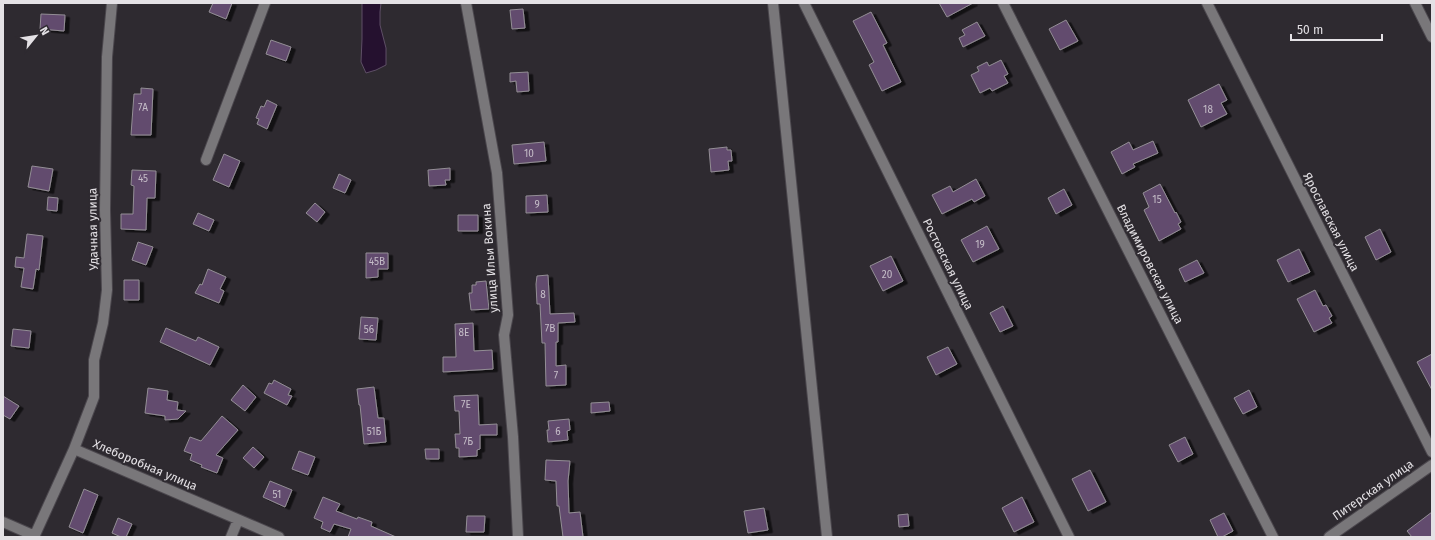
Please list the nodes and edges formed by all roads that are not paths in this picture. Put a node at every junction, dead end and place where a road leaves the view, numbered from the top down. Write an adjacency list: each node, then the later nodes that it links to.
1 (112, 3): 11 (street, Удачная улица)
2 (265, 3): 10 (street)
3 (466, 3): 19 (street, улица Ильи Вокина)
4 (773, 3): 20 (street)
5 (804, 3): 21 (street, Ростовская улица)
6 (1003, 3): 22 (street, Владимировская улица)
7 (1207, 3): 12 (street, Ярославская улица)
8 (1415, 3): 9 (street)
9 (1432, 37)
10 (206, 160)
11 (74, 449): 14 (street, Хлеборобная улица); 16 (street, Хлеборобная улица)
12 (1432, 452)
13 (1432, 466): 23 (street, Питерская улица)
14 (238, 520): 17 (street); 18 (street, Хлеборобная улица)
15 (3, 522): 16 (street, Хлеборобная улица)
16 (34, 536)
17 (231, 537)
18 (279, 537)
19 (518, 537)
20 (826, 537)
21 (1069, 537)
22 (1274, 537)
23 (1329, 537)

